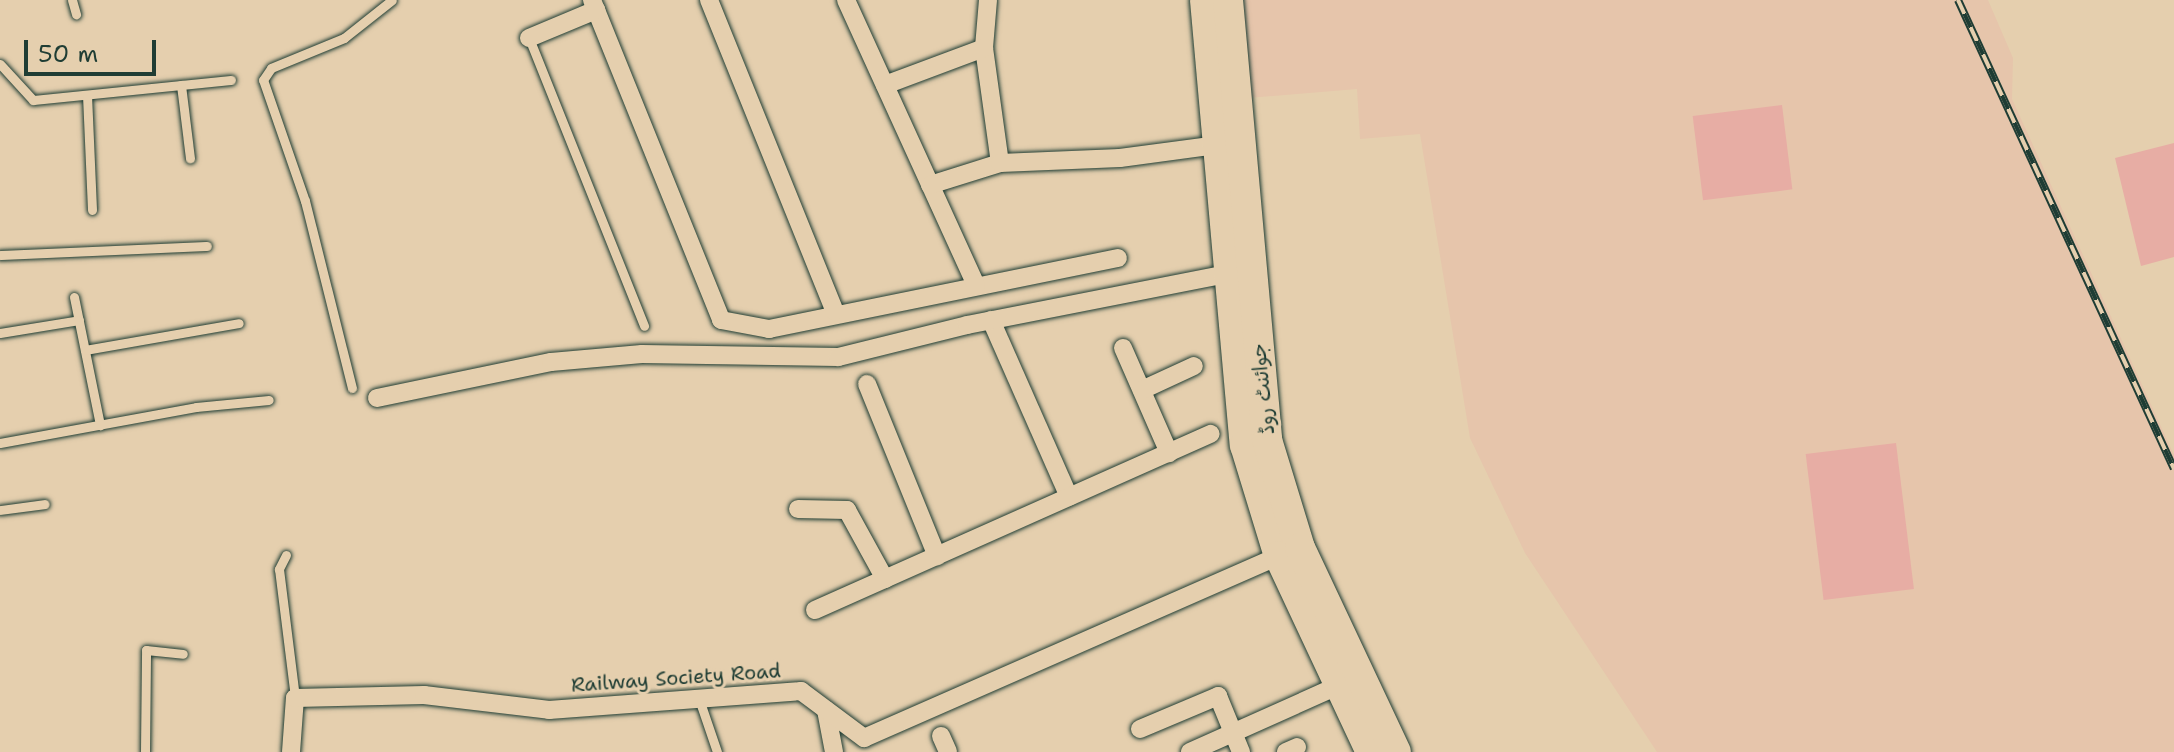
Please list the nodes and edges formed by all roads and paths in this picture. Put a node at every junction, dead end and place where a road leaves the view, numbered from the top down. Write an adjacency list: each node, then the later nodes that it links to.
1 (72, 0): 9 (lane)
2 (392, 0): 38 (lane)
3 (709, 0): 28 (street)
4 (846, 0): 15 (street)
5 (988, 0): 11 (street)
6 (1205, 0): 17 (main road, جوائنٹ روڈ)
7 (1228, 0): 50 (main road, جوائنٹ روڈ)
8 (594, 5): 10 (street); 28 (street)
9 (76, 14)
10 (529, 38): 32 (lane)
11 (984, 48): 15 (street); 19 (street)
12 (0, 64): 16 (lane)
13 (231, 80): 14 (lane)
14 (181, 85): 16 (lane); 18 (lane)
15 (885, 85): 20 (street)
16 (87, 95): 21 (lane)
17 (1218, 145): 19 (street); 25 (main road, جوائنٹ روڈ)
18 (190, 158)
19 (1000, 163): 20 (street)
20 (930, 185): 26 (street)
21 (92, 210)
22 (207, 246): 23 (lane)
23 (0, 255)
24 (1118, 258): 26 (street)
25 (1232, 273): 30 (street); 50 (main road, جوائنٹ روڈ)
26 (976, 285): 28 (street)
27 (74, 297): 29 (lane)
28 (835, 312)
29 (79, 320): 33 (lane); 35 (lane)
30 (991, 320): 40 (street); 46 (street)
31 (239, 323): 35 (lane)
32 (644, 326)
33 (0, 333)
34 (1123, 348): 39 (street)
35 (85, 350): 42 (lane)
36 (1194, 366): 39 (street)
37 (867, 384): 52 (street)
38 (352, 388)
39 (1142, 390): 45 (street)
40 (377, 398)
41 (269, 400): 42 (lane)
42 (100, 425): 44 (lane)
43 (1211, 434): 45 (street)
44 (0, 443)
45 (1169, 453): 46 (street)
46 (1069, 497): 52 (street)
47 (45, 504): 49 (lane)
48 (798, 509): 53 (street)
49 (0, 510)
50 (1290, 552): 56 (main road, جوائنٹ روڈ); 59 (street, Railway Society Road); 69 (main road, جوائنٹ روڈ)
51 (286, 555): 57 (lane)
52 (937, 556): 53 (street)
53 (885, 579): 54 (street)
54 (815, 610)
55 (183, 654): 62 (lane)
56 (1342, 684): 61 (street); 68 (main road, جوائنٹ روڈ)
57 (295, 698): 58 (street, Railway Society Road); 63 (street)
58 (699, 699): 59 (street, Railway Society Road); 64 (lane)
59 (826, 710): 65 (street)
60 (1140, 729): 61 (street)
61 (1234, 733): 66 (street); 67 (street)
62 (145, 752)
63 (291, 752)
64 (717, 752)
65 (834, 752)
66 (1190, 752)
67 (1241, 752)
68 (1371, 752)
69 (1396, 752)

